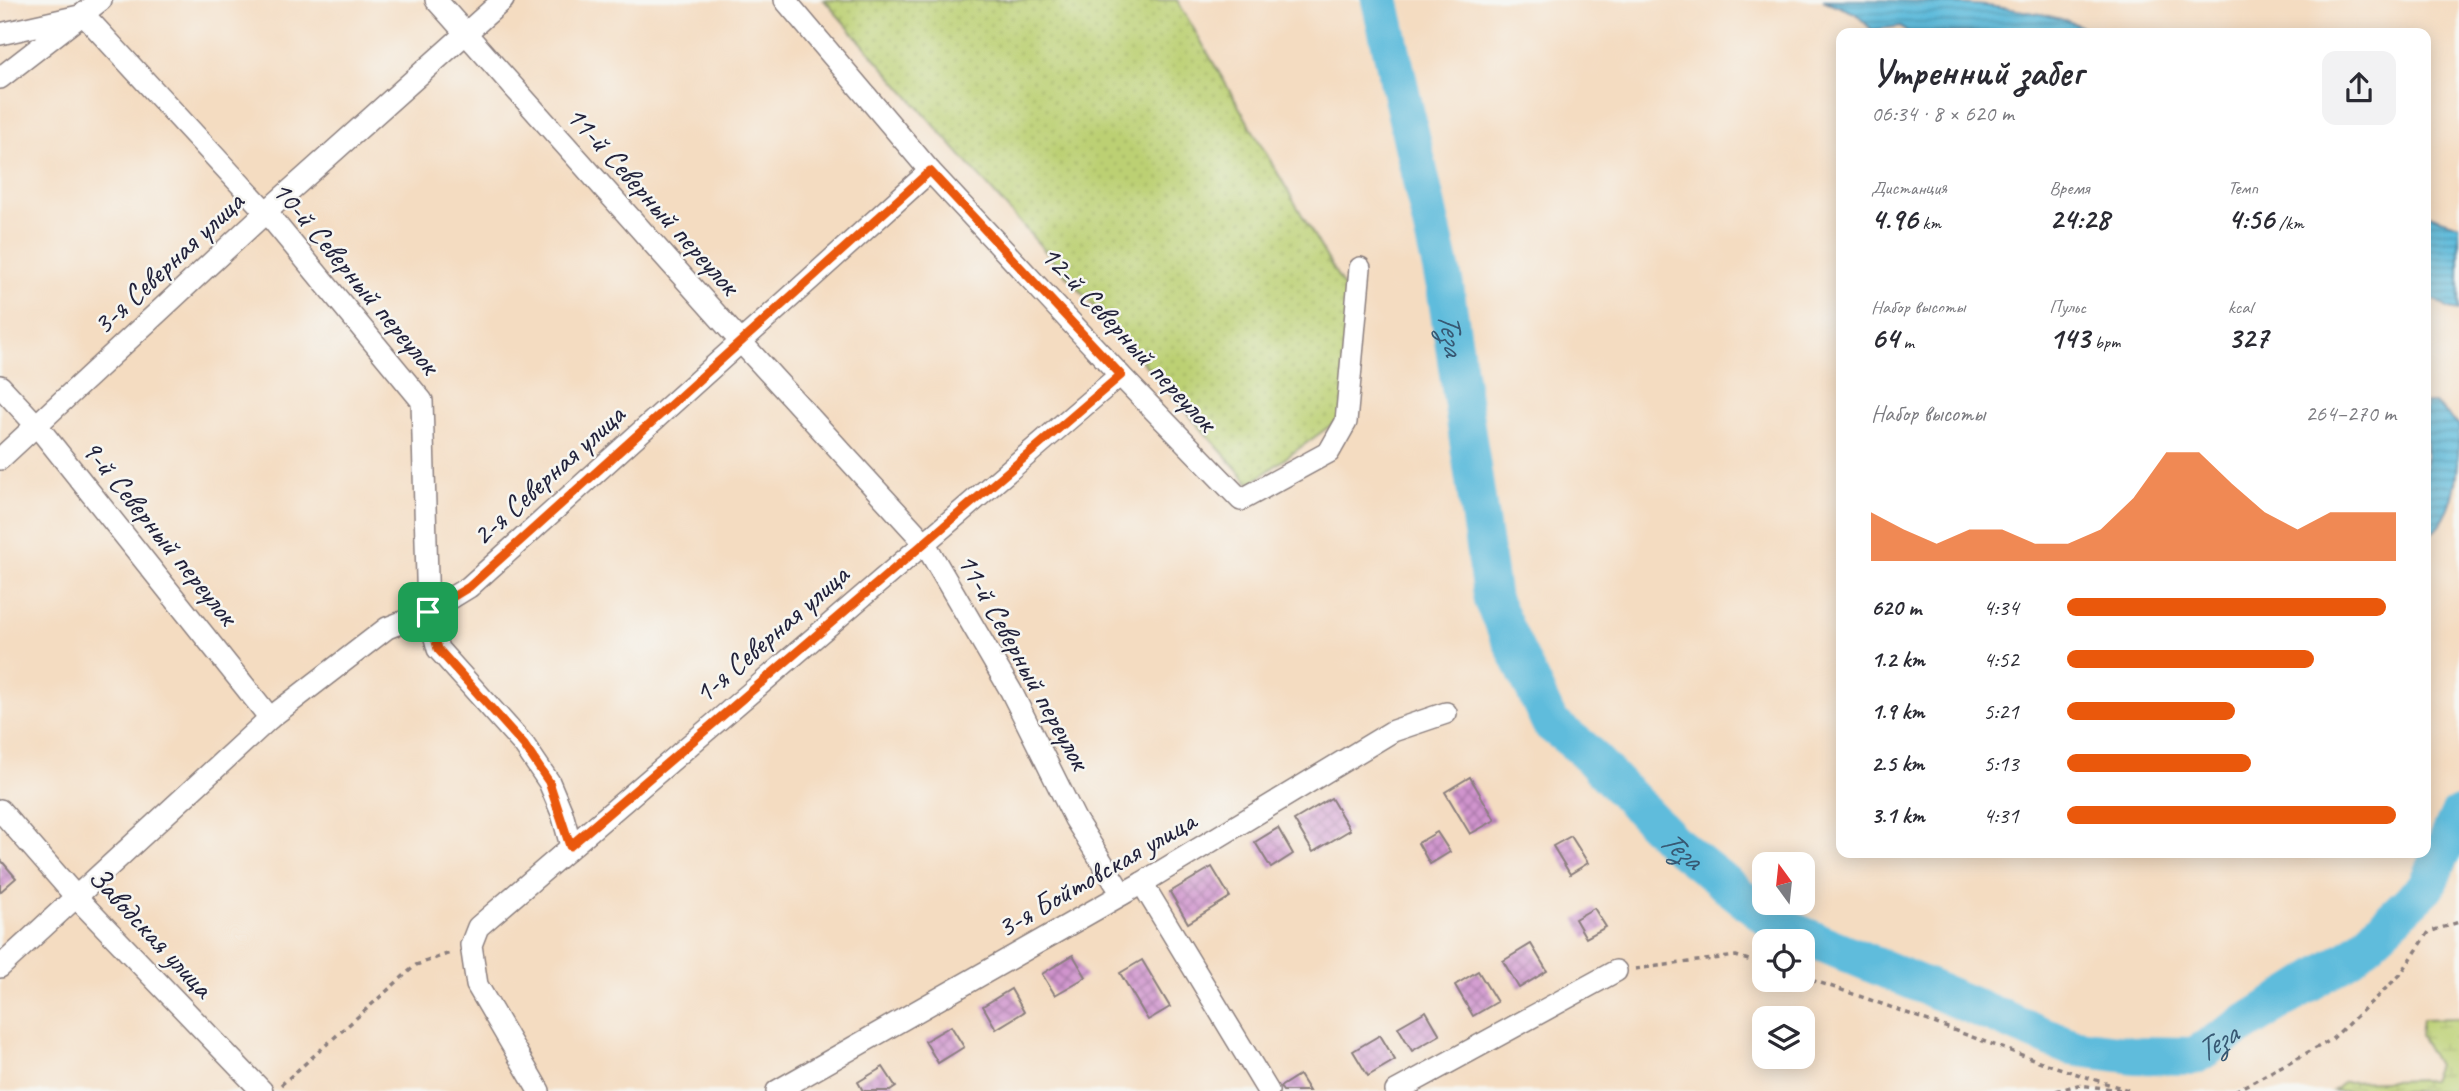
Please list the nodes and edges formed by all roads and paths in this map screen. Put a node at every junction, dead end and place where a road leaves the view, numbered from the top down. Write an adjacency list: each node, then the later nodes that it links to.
1 (101, 0): 5 (street)
2 (436, 0): 6 (street, 11-й Северный переулок)
3 (503, 0): 6 (street, 3-я Северная улица)
4 (785, 0): 9 (street, 12-й Северный переулок)
5 (84, 15): 7 (street); 8 (street); 10 (street, 10-й Северный переулок)
6 (464, 32): 10 (street, 3-я Северная улица); 12 (street, 11-й Северный переулок)
7 (0, 34)
8 (0, 78)
9 (930, 171): 12 (street, 2-я Северная улица); 13 (street, 12-й Северный переулок)
10 (265, 212): 15 (street, 3-я Северная улица); 18 (street, 10-й Северный переулок)
11 (1360, 268): 13 (street, 12-й Северный переулок)
12 (741, 342): 17 (street, 11-й Северный переулок); 18 (street, 2-я Северная улица)
13 (1121, 375): 17 (street, 1-я Северная улица)
14 (0, 386): 15 (street, 9-й Северный переулок)
15 (38, 427): 16 (street, 3-я Северная улица); 20 (street, 9-й Северный переулок)
16 (0, 459)
17 (924, 542): 22 (street, 1-я Северная улица); 24 (street, 11-й Северный переулок)
18 (428, 612): 20 (street, 2-я Северная улица); 22 (street, 10-й Северный переулок)
19 (1446, 713): 23 (street, 3-я Бойтовская улица)
20 (270, 718): 25 (street, 2-я Северная улица)
21 (0, 810): 25 (street, Заводская улица)
22 (570, 846): 27 (street, 1-я Северная улица)
23 (1142, 883): 24 (street, 3-я Бойтовская улица); 36 (street)
24 (1122, 894): 35 (street, 3-я Бойтовская улица)
25 (77, 898): 29 (street, 2-я Северная улица); 32 (street, Заводская улица)
26 (2459, 922): 40 (path)
27 (471, 945): 33 (path); 34 (street)
28 (1752, 961): 30 (path)
29 (0, 967)
30 (1616, 971): 37 (street)
31 (1815, 981): 39 (path)
32 (262, 1091)
33 (274, 1091)
34 (539, 1091)
35 (777, 1091)
36 (1268, 1091)
37 (1396, 1091)
38 (2056, 1091): 39 (path)
39 (2130, 1091)
40 (2235, 1091)

